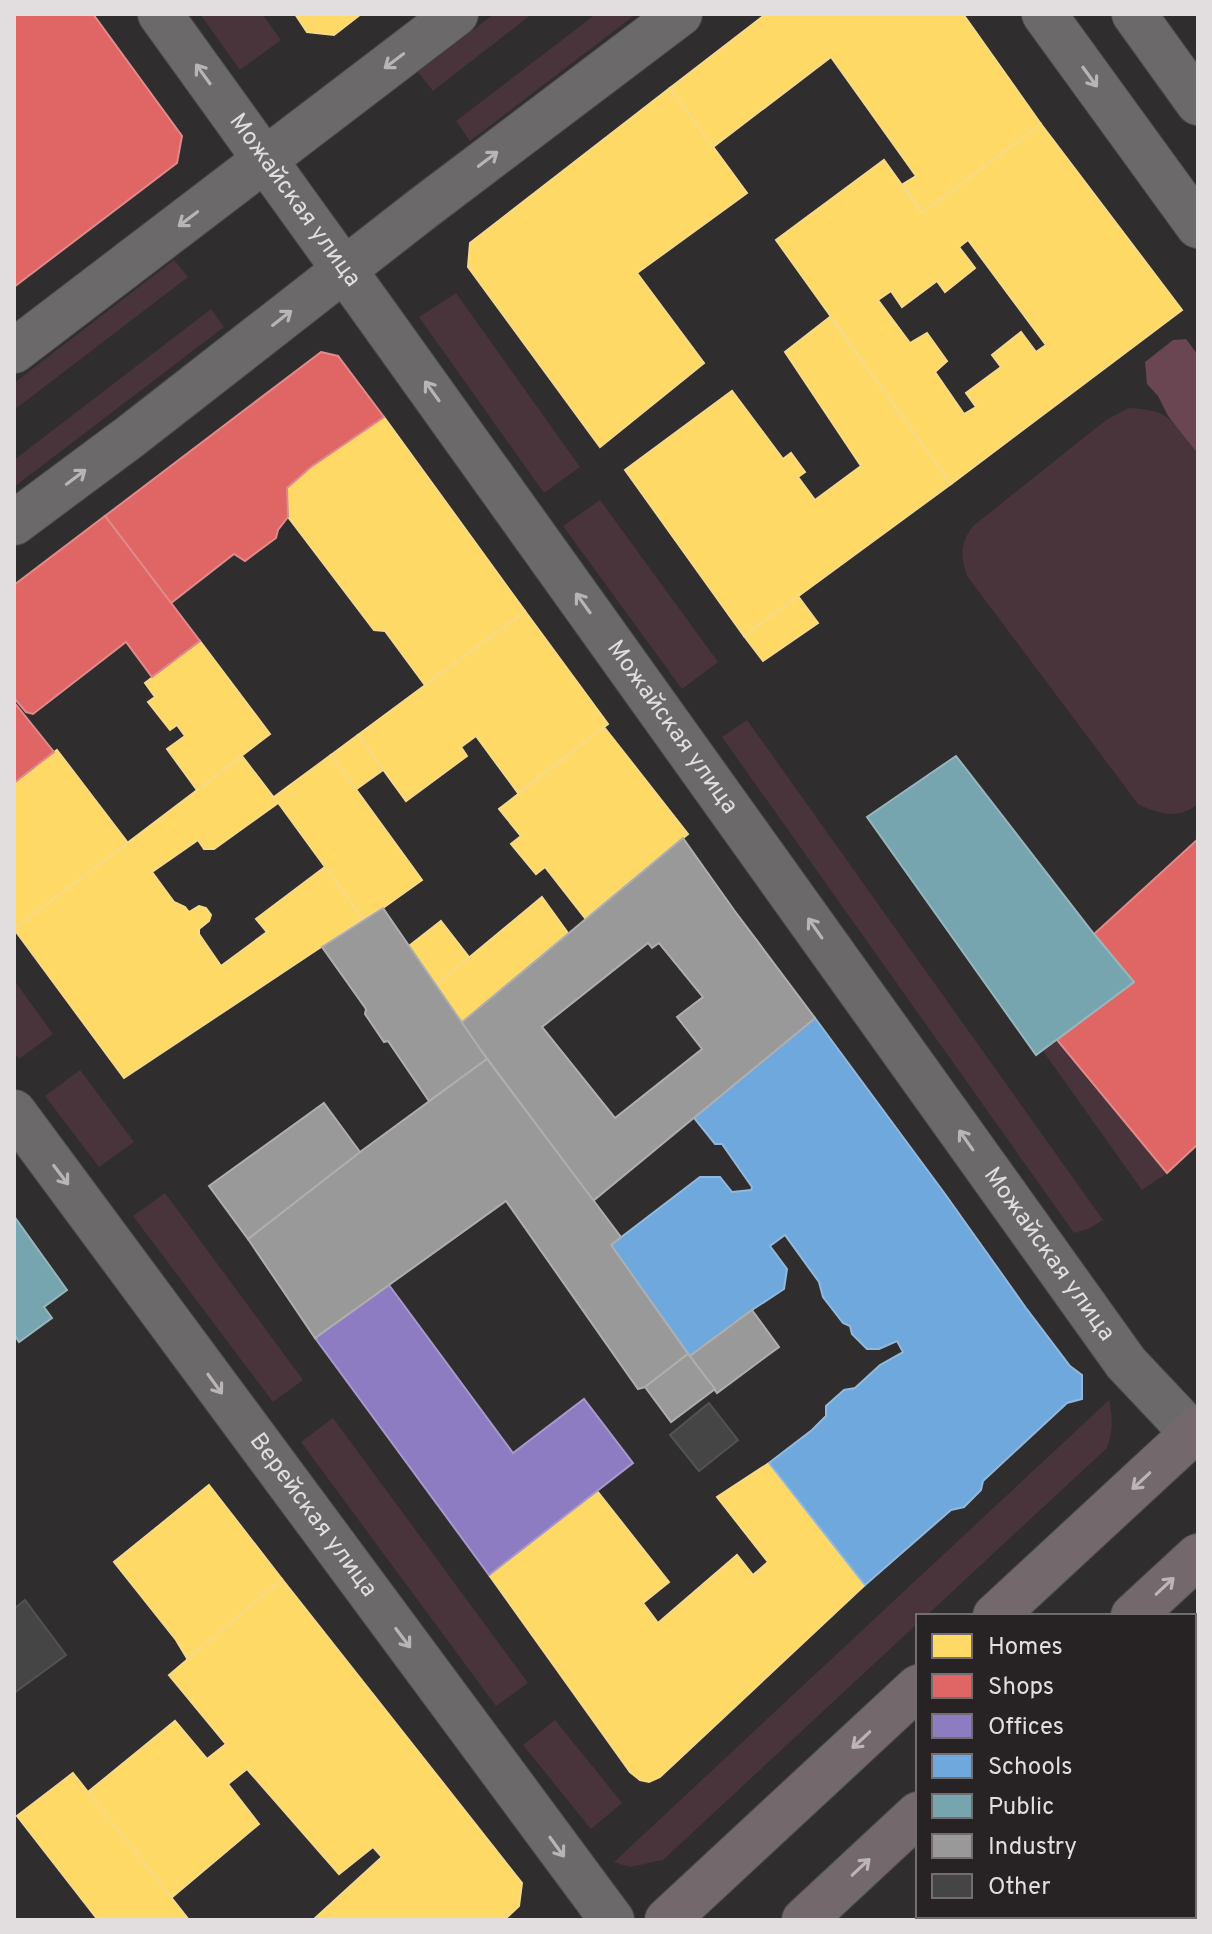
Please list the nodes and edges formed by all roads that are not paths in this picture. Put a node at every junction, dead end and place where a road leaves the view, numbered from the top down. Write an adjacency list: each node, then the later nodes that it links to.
1 (160, 14): 7 (street, Можайская улица, one-way to 1)
2 (456, 14): 7 (street, one-way to 7)
3 (680, 14): 9 (street, one-way to 3)
4 (1044, 14): 8 (street, one-way to 8)
5 (1134, 14): 6 (street)
6 (1198, 103)
7 (264, 160): 9 (street, Можайская улица); 10 (street, one-way to 10)
8 (1198, 226)
9 (343, 269): 11 (street, one-way to 9); 13 (street, Можайская улица, one-way to 9)
10 (14, 351)
11 (14, 523)
12 (14, 1112): 19 (street, Верейская улица, one-way to 19)
13 (1195, 1431): 15 (main road, one-way to 15)
14 (1198, 1556): 16 (main road, one-way to 14)
15 (997, 1614)
16 (1135, 1614)
17 (916, 1689): 20 (main road, one-way to 20)
18 (916, 1816): 21 (main road, one-way to 18)
19 (612, 1920)
20 (667, 1920)
21 (804, 1920)

